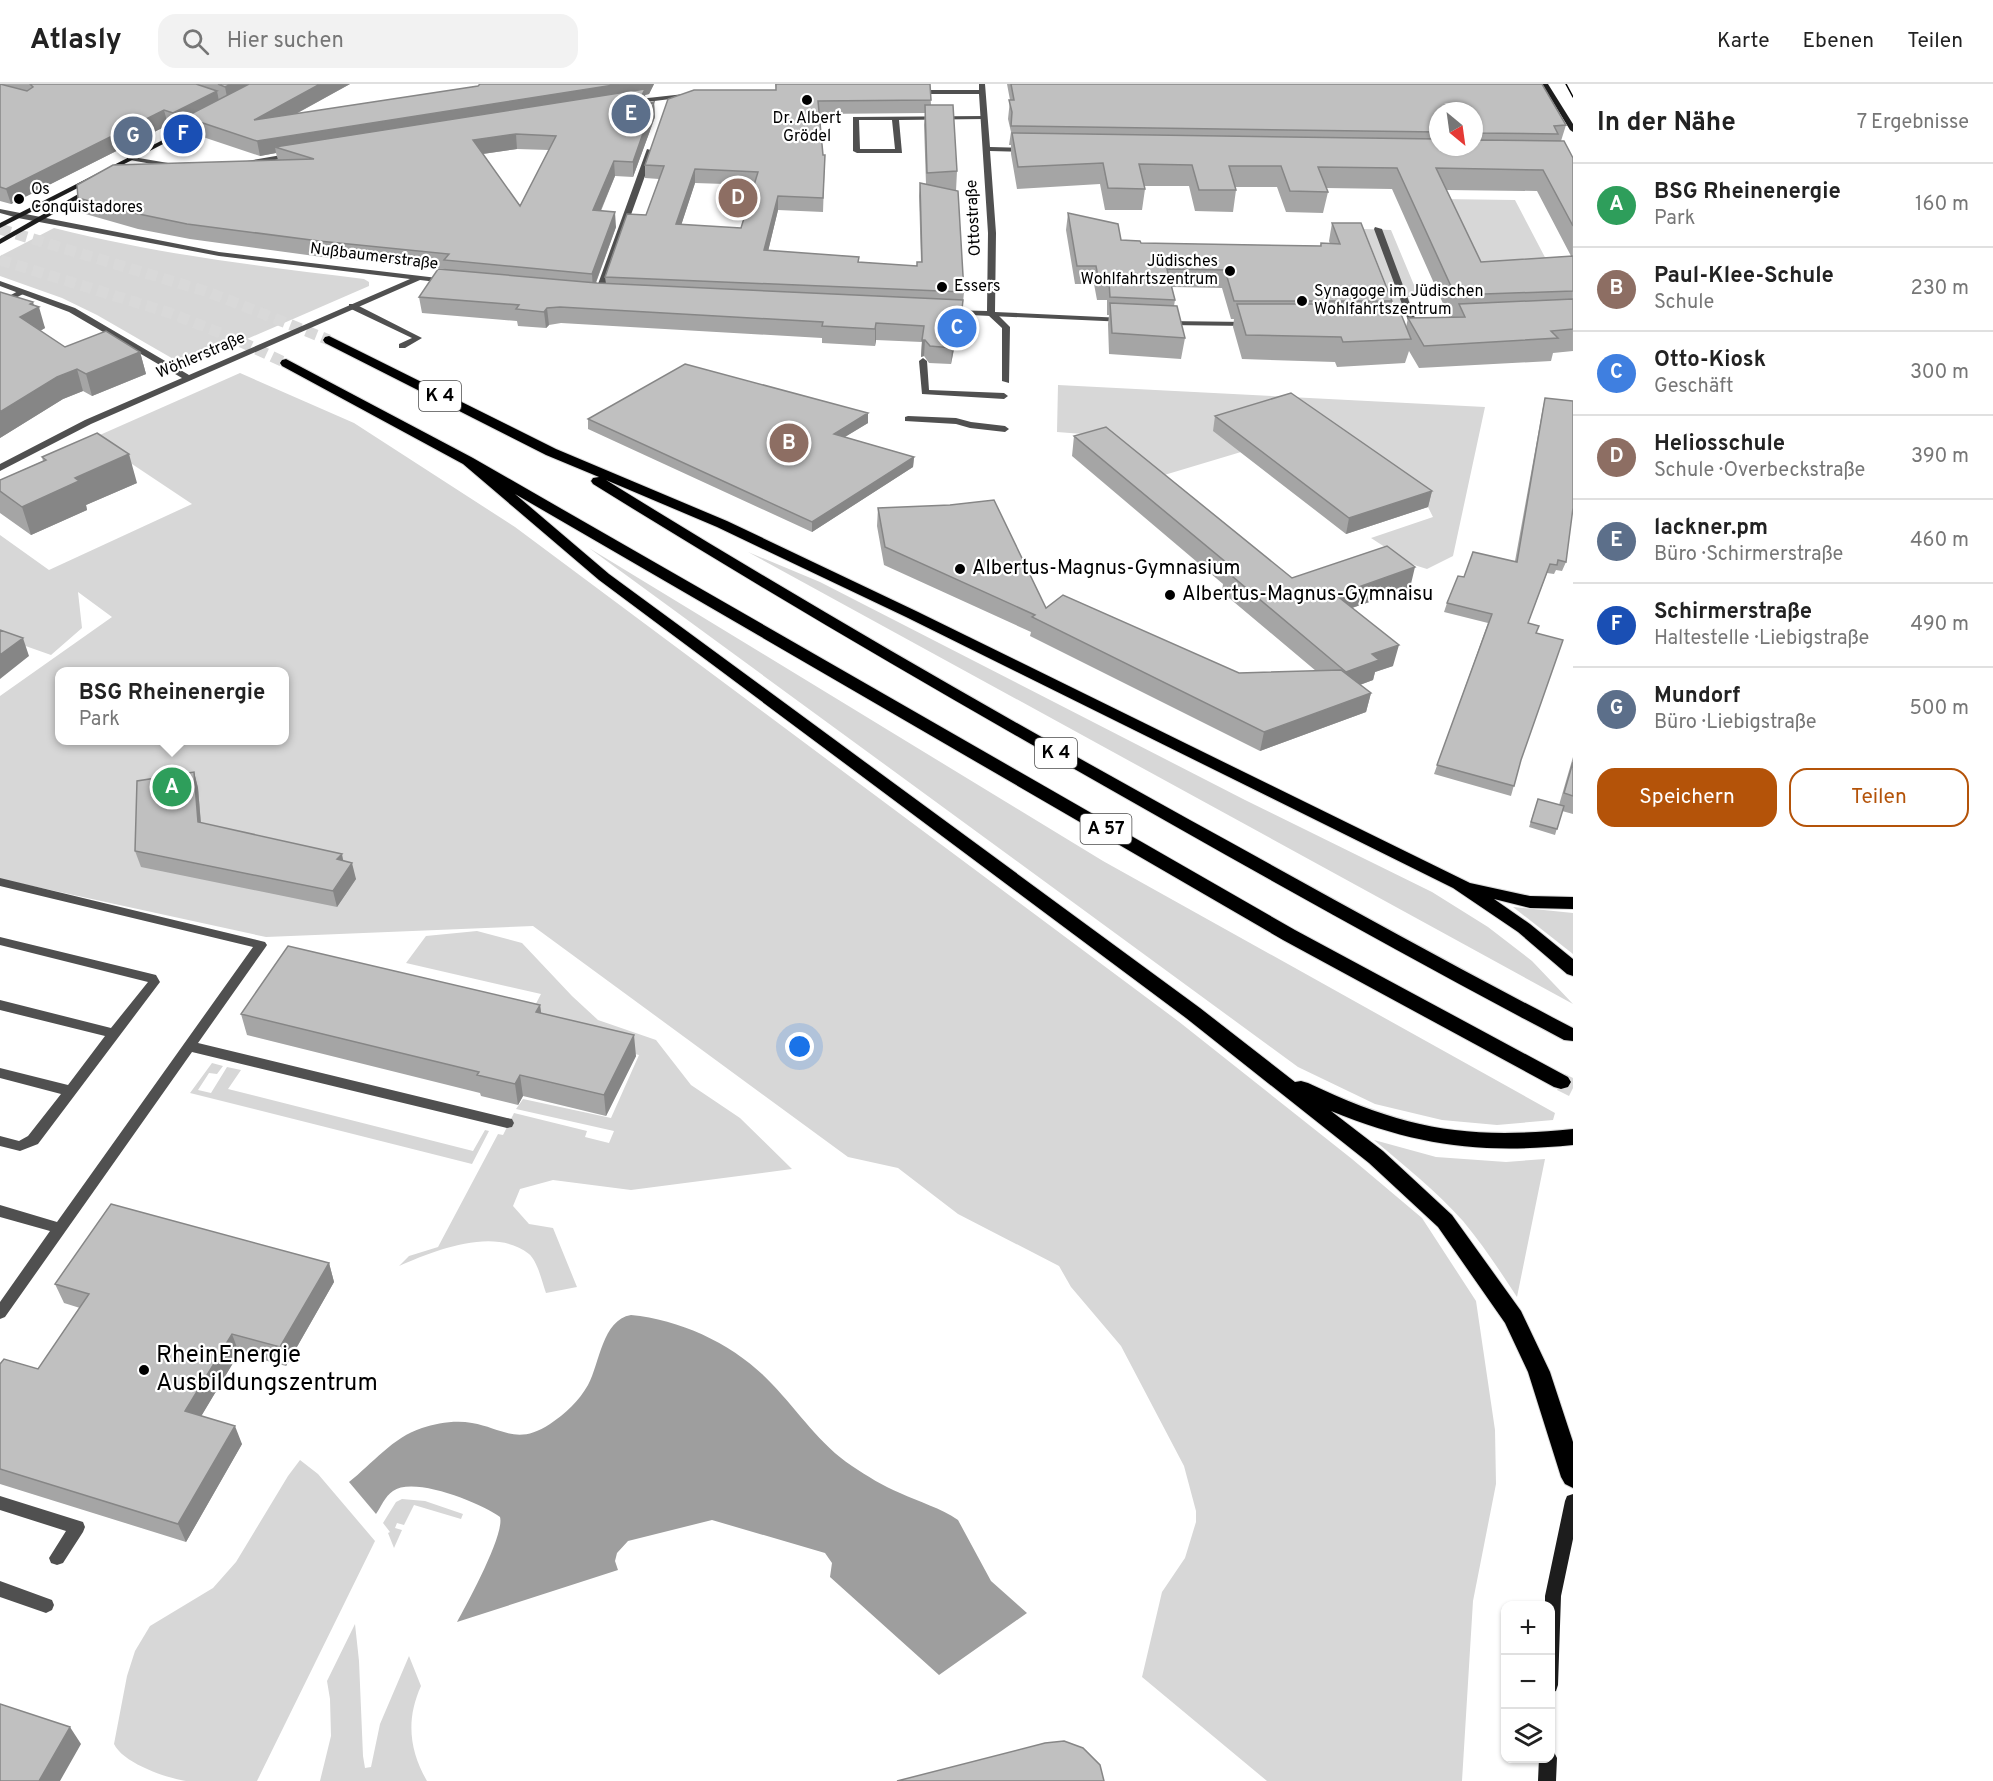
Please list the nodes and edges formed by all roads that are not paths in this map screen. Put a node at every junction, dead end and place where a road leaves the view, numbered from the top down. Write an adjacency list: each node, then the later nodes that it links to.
1 (1545, 84): 12 (street)
2 (982, 88): 3 (street); 10 (street, Ottostraße)
3 (904, 92)
4 (668, 93): 5 (street); 6 (street); 7 (street)
5 (700, 95)
6 (624, 103)
7 (666, 107)
8 (210, 117): 11 (street)
9 (895, 118): 9 (street); 10 (street)
10 (984, 118): 14 (street, Ottostraße)
11 (201, 122): 17 (street); 18 (street)
12 (1573, 130)
13 (654, 140): 34 (street)
14 (985, 149): 15 (street); 39 (street, Ottostraße)
15 (1031, 150)
16 (299, 154): 19 (street)
17 (130, 158): 18 (street); 24 (street)
18 (142, 161): 20 (street); 21 (street)
19 (229, 165)
20 (188, 167)
21 (112, 178)
22 (102, 184): 25 (street)
23 (0, 211): 24 (street, Nußbaumerstraße)
24 (18, 216): 25 (street, Nußbaumerstraße); 26 (street)
25 (39, 220): 28 (street); 29 (street, Nußbaumerstraße)
26 (0, 226)
27 (1378, 229): 42 (street)
28 (0, 242)
29 (418, 278): 30 (street, Nußbaumerstraße); 37 (street, Wöhlerstraße)
30 (452, 281)
31 (0, 283): 32 (street)
32 (23, 292): 36 (street); 48 (street)
33 (587, 294): 34 (street)
34 (598, 295): 35 (street)
35 (610, 296)
36 (0, 304)
37 (352, 306): 45 (street); 48 (street, Wöhlerstraße)
38 (942, 311): 39 (street)
39 (991, 313): 40 (street); 49 (street)
40 (1135, 321)
41 (1158, 322): 43 (street)
42 (1412, 323)
43 (1263, 324)
44 (329, 340): 53 (highway, K 4)
45 (402, 346)
46 (923, 361): 50 (street)
47 (286, 363): 54 (highway, K 4)
48 (189, 378): 55 (street, Wöhlerstraße)
49 (1006, 381)
50 (1004, 396)
51 (908, 419): 52 (street)
52 (1005, 429)
53 (551, 452): 58 (highway); 64 (highway, K 4)
54 (468, 461): 56 (highway, K 4); 66 (highway)
55 (0, 468)
56 (655, 568): 68 (highway, A 57)
57 (0, 882): 65 (street)
58 (1459, 884): 59 (highway); 61 (highway)
59 (1573, 903)
60 (0, 941): 63 (street)
61 (1573, 969)
62 (0, 1005): 63 (street)
63 (115, 1034): 69 (street)
64 (1571, 1035)
65 (189, 1046): 70 (street); 74 (street)
66 (1267, 1071): 71 (highway); 76 (highway)
67 (0, 1073): 69 (street)
68 (1561, 1082)
69 (71, 1091): 72 (street)
70 (507, 1123)
71 (1573, 1137)
72 (0, 1141)
73 (0, 1211): 74 (street)
74 (60, 1228): 75 (street)
75 (0, 1313)
76 (1573, 1476)
77 (1573, 1501): 82 (street)
78 (0, 1503): 79 (street)
79 (57, 1558)
80 (0, 1589): 81 (street)
81 (46, 1605)
82 (1552, 1655)
83 (1548, 1763): 84 (street)
84 (1547, 1781)

